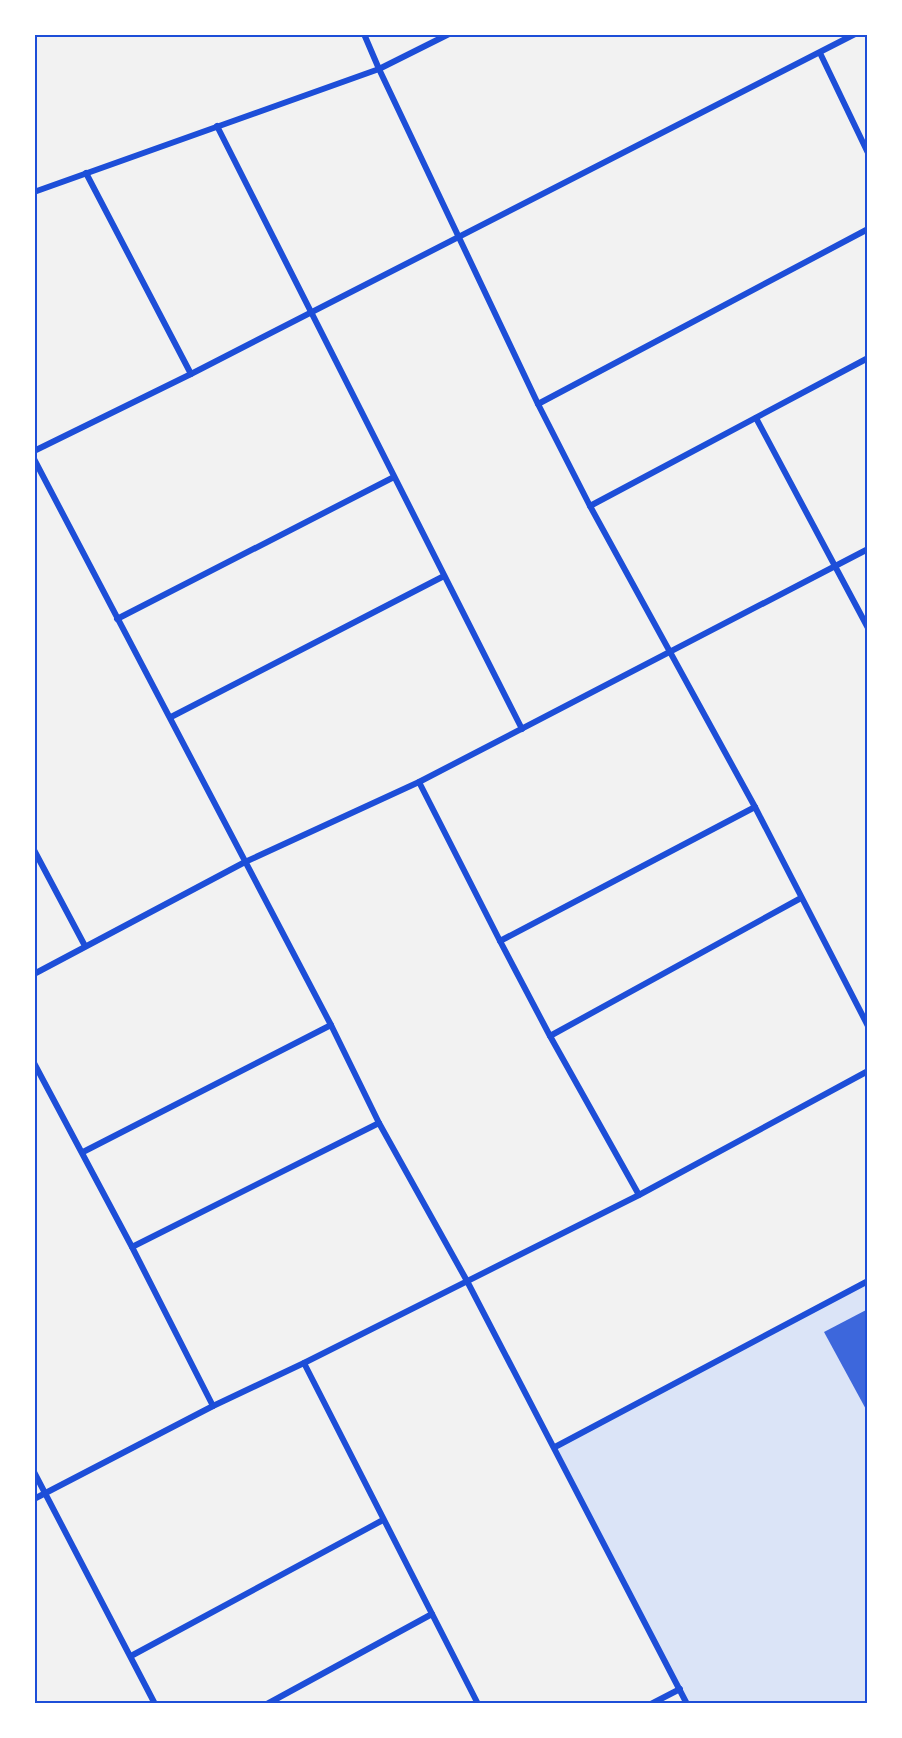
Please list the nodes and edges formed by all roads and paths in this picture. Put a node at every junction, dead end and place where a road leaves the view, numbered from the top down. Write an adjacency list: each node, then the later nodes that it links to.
1 (364, 34): 5 (street)
2 (449, 34): 5 (street)
3 (855, 34): 4 (street)
4 (820, 53): 7 (street); 11 (street)
5 (379, 69): 6 (street); 11 (street)
6 (217, 126): 8 (street); 12 (street)
7 (867, 153)
8 (86, 173): 9 (street); 14 (street)
9 (34, 192)
10 (867, 229): 15 (street)
11 (459, 238): 12 (street); 15 (street)
12 (311, 313): 14 (street); 19 (street)
13 (867, 358): 16 (street)
14 (191, 374): 17 (street)
15 (538, 404): 20 (street)
16 (756, 418): 20 (street); 22 (street)
17 (34, 452)
18 (34, 459): 24 (street)
19 (394, 477): 23 (street); 24 (street)
20 (590, 506): 26 (street)
21 (867, 549): 22 (street)
22 (835, 566): 25 (street); 26 (street)
23 (444, 576): 27 (street); 28 (street)
24 (117, 619): 27 (street)
25 (867, 628)
26 (669, 652): 28 (street); 30 (street)
27 (171, 717): 32 (street)
28 (522, 729): 29 (street)
29 (418, 782): 32 (street); 34 (street)
30 (755, 807): 33 (street); 34 (street)
31 (34, 850): 35 (street)
32 (245, 862): 35 (street); 37 (street)
33 (801, 898): 38 (street); 39 (street)
34 (500, 941): 39 (street)
35 (85, 946): 36 (street)
36 (34, 974)
37 (331, 1024): 42 (street); 43 (street)
38 (867, 1026)
39 (550, 1036): 44 (street)
40 (34, 1063): 43 (street)
41 (867, 1071): 44 (street)
42 (379, 1123): 45 (street); 46 (street)
43 (83, 1152): 45 (street)
44 (639, 1195): 46 (street)
45 (132, 1247): 49 (street)
46 (467, 1281): 48 (street); 50 (street)
47 (867, 1281): 50 (street)
48 (304, 1363): 49 (street); 54 (street)
49 (213, 1406): 52 (street)
50 (555, 1448): 57 (street)
51 (34, 1472): 52 (street)
52 (45, 1493): 53 (street); 56 (street)
53 (34, 1499)
54 (383, 1520): 55 (street); 56 (street)
55 (432, 1614): 59 (street); 60 (street)
56 (131, 1656): 58 (street)
57 (680, 1689): 61 (street); 62 (street)
58 (155, 1704)
59 (267, 1704)
60 (478, 1704)
61 (651, 1704)
62 (687, 1704)

